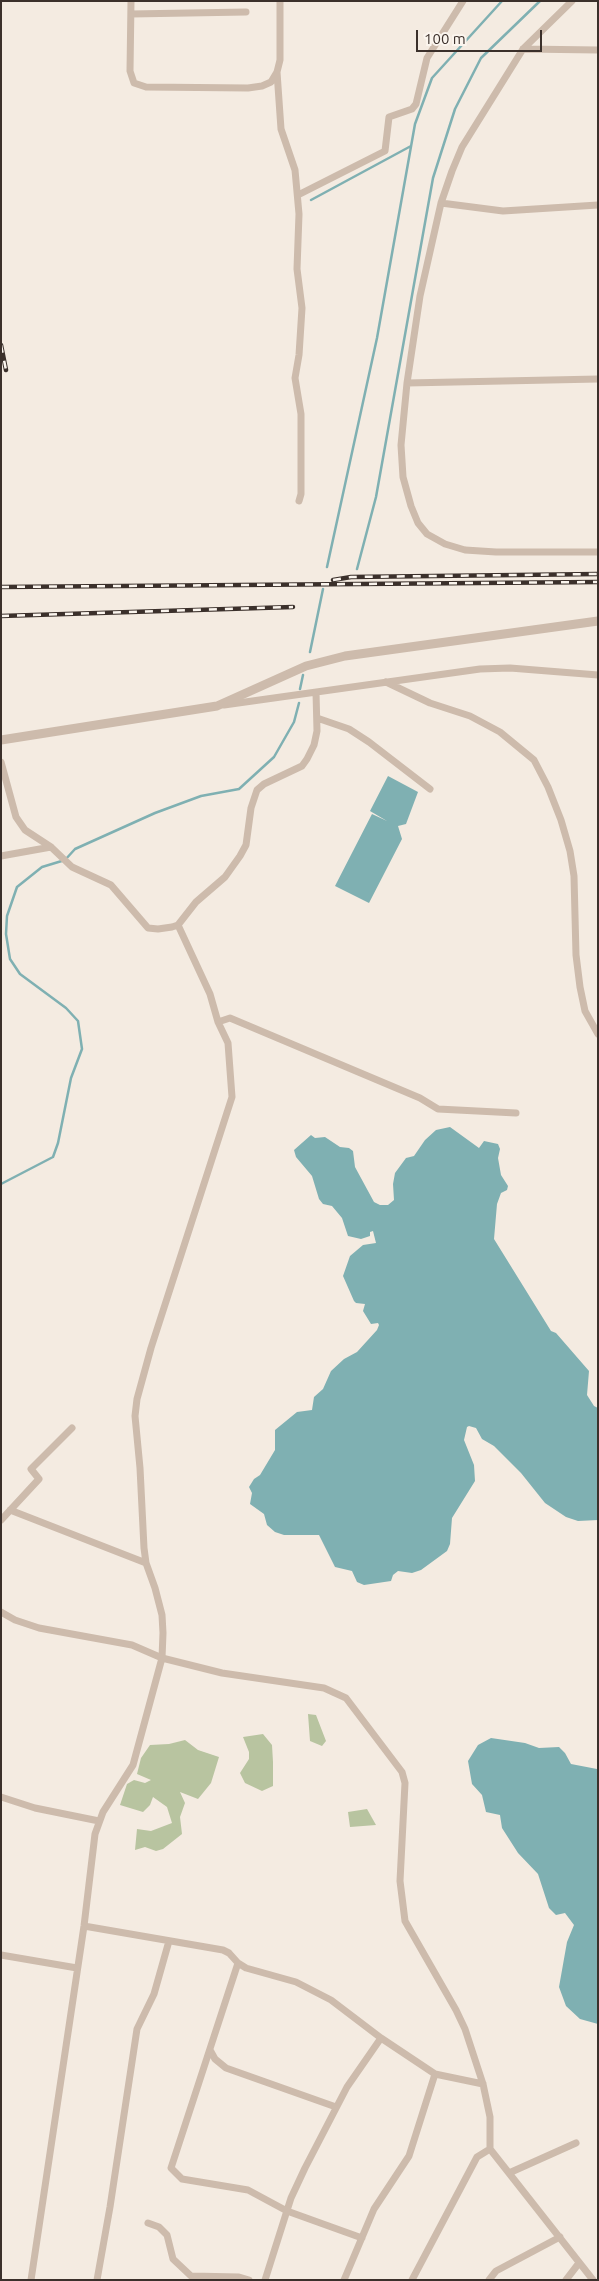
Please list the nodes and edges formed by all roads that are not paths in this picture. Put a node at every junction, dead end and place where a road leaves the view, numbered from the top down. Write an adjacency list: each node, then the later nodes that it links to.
1 (131, 1): 6 (street)
2 (280, 1): 9 (street)
3 (462, 1): 10 (street)
4 (572, 1): 7 (street)
5 (246, 12): 6 (street)
6 (131, 14): 9 (street)
7 (523, 49): 8 (street); 11 (street)
8 (598, 50)
9 (277, 72): 10 (street)
10 (298, 195): 15 (street)
11 (441, 203): 12 (street); 14 (street)
12 (598, 205)
13 (598, 379): 14 (street)
14 (408, 382): 16 (street)
15 (299, 500)
16 (598, 552)
17 (598, 621): 21 (street)
18 (598, 675): 19 (street)
19 (386, 682): 20 (street); 30 (street)
20 (316, 692): 21 (street); 22 (street)
21 (217, 706): 23 (street)
22 (317, 718): 25 (street); 28 (street)
23 (1, 740)
24 (1, 762): 26 (street)
25 (430, 789)
26 (51, 847): 27 (street); 28 (street)
27 (1, 856)
28 (178, 925): 29 (street)
29 (218, 1022): 31 (street); 35 (street)
30 (598, 1034)
31 (516, 1113)
32 (72, 1428): 33 (street)
33 (10, 1510): 34 (street); 35 (street)
34 (1, 1520)
35 (146, 1563): 37 (street)
36 (1, 1612): 37 (street)
37 (162, 1658): 39 (street); 48 (street)
38 (1, 1797): 39 (street)
39 (99, 1821): 40 (street)
40 (84, 1926): 41 (street); 44 (street)
41 (169, 1941): 43 (street); 59 (street)
42 (1, 1955): 44 (street)
43 (238, 1964): 45 (street); 46 (street)
44 (77, 1968): 58 (street)
45 (381, 2038): 47 (street); 49 (street)
46 (210, 2050): 49 (street); 53 (street)
47 (435, 2074): 48 (street); 56 (street)
48 (483, 2084): 51 (street)
49 (336, 2108): 53 (street)
50 (576, 2143): 52 (street)
51 (490, 2148): 52 (street); 63 (street)
52 (509, 2173): 55 (street)
53 (287, 2211): 56 (street); 61 (street)
54 (148, 2223): 60 (street)
55 (560, 2237): 57 (street); 64 (street)
56 (362, 2238): 62 (street)
57 (579, 2263): 65 (street); 66 (street)
58 (31, 2280)
59 (97, 2280)
60 (248, 2280)
61 (265, 2280)
62 (344, 2280)
63 (412, 2280)
64 (490, 2280)
65 (566, 2280)
66 (593, 2280)

